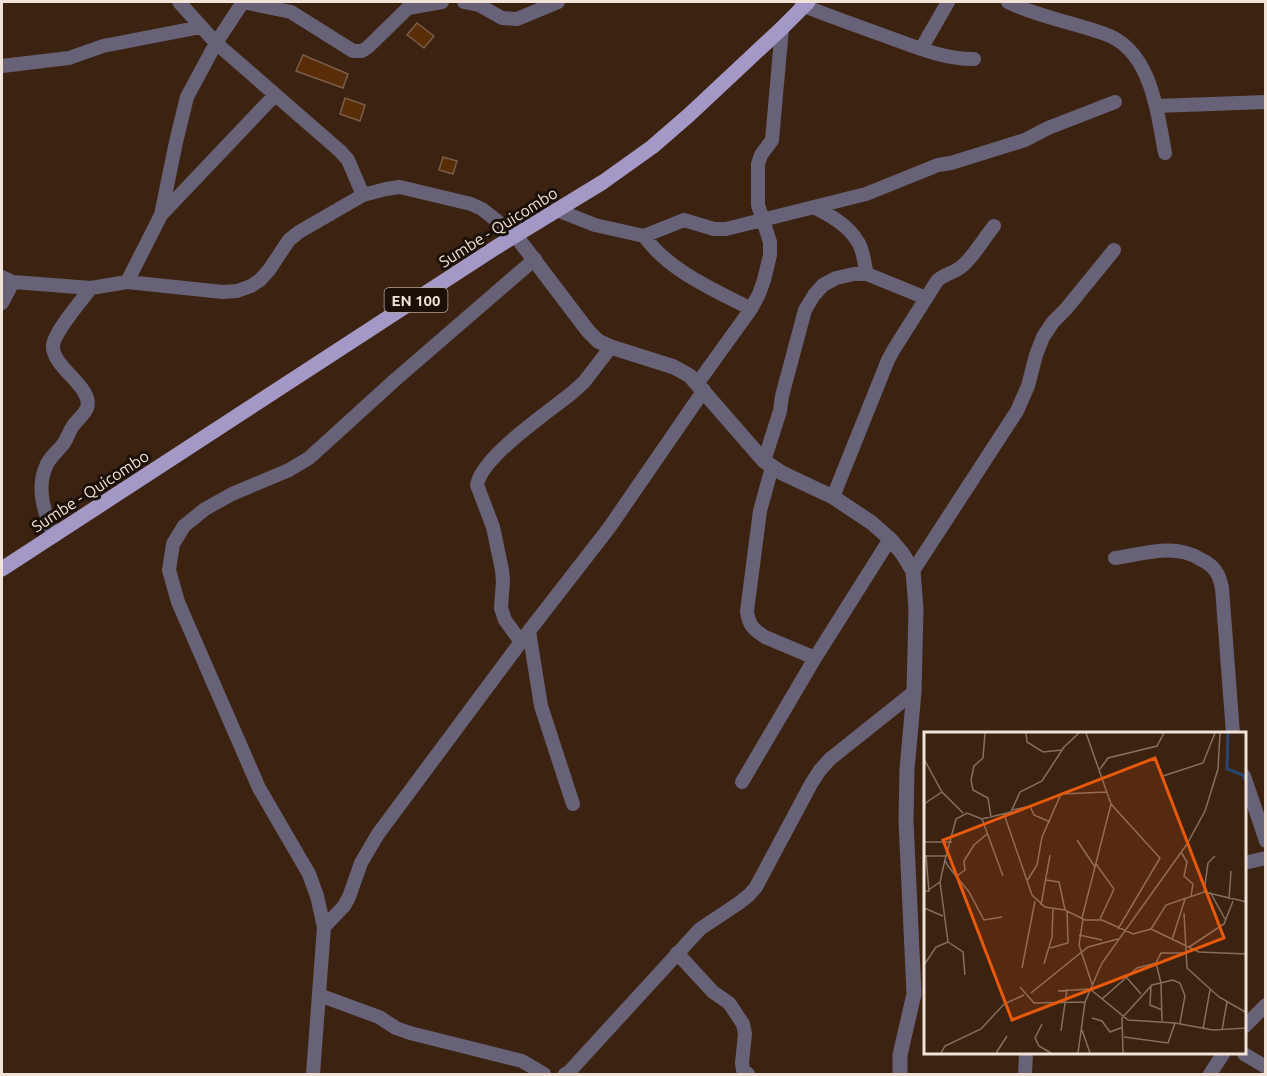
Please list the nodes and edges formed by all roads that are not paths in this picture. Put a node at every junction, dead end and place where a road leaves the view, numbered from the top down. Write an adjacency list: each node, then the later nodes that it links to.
1 (179, 2): 10 (street)
2 (243, 2): 9 (street); 12 (street)
3 (442, 2): 9 (street)
4 (464, 2): 5 (street)
5 (558, 2)
6 (948, 2): 13 (street)
7 (1008, 2): 19 (street)
8 (804, 3): 11 (main road, Sumbe - Quicombo / EN 100); 13 (street)
9 (408, 5)
10 (201, 27): 12 (street); 15 (street)
11 (782, 28): 23 (main road, Sumbe - Quicombo / EN 100); 25 (street)
12 (216, 44): 16 (street); 24 (street)
13 (921, 49): 14 (street)
14 (974, 59)
15 (2, 66)
16 (275, 94): 21 (street); 24 (street)
17 (1115, 102): 22 (street)
18 (1266, 102): 19 (street)
19 (1156, 106): 20 (street)
20 (1165, 153)
21 (363, 195): 27 (street); 33 (street)
22 (814, 207): 25 (street); 31 (street)
23 (557, 210): 27 (main road, Sumbe - Quicombo / EN 100); 28 (street)
24 (161, 215): 33 (street)
25 (762, 220): 28 (street); 37 (street)
26 (994, 226): 35 (street)
27 (516, 236): 30 (street); 42 (main road, Sumbe - Quicombo / EN 100)
28 (644, 236): 37 (street)
29 (1114, 250): 46 (street)
30 (535, 259): 38 (street); 57 (street)
31 (867, 274): 35 (street); 40 (street)
32 (7, 280): 34 (street); 36 (street)
33 (126, 282): 34 (street)
34 (91, 288): 42 (street)
35 (926, 298): 41 (street)
36 (2, 303)
37 (751, 309): 39 (street)
38 (611, 347): 39 (street); 47 (street)
39 (700, 387): 40 (street); 47 (street)
40 (768, 464): 41 (street); 48 (street)
41 (833, 496): 43 (street)
42 (54, 536): 45 (main road, Sumbe - Quicombo / EN 100)
43 (890, 539): 46 (street); 48 (street)
44 (1115, 558): 50 (street)
45 (2, 569)
46 (913, 571): 49 (street)
47 (525, 636): 53 (street); 57 (street)
48 (815, 658): 52 (street)
49 (914, 692): 58 (street); 70 (street)
50 (1233, 732)
51 (1246, 779): 54 (street)
52 (742, 782)
53 (573, 804)
54 (1266, 841)
55 (1266, 858): 56 (street)
56 (1246, 863)
57 (324, 927): 59 (street)
58 (677, 953): 68 (street); 69 (street)
59 (319, 995): 66 (street); 67 (street)
60 (1266, 1005): 61 (street)
61 (1246, 1026)
62 (1246, 1054): 65 (street)
63 (1026, 1055): 71 (street)
64 (1222, 1055): 72 (street)
65 (1266, 1066)
66 (313, 1074)
67 (544, 1074)
68 (565, 1074)
69 (748, 1074)
70 (900, 1074)
71 (1025, 1074)
72 (1210, 1074)

